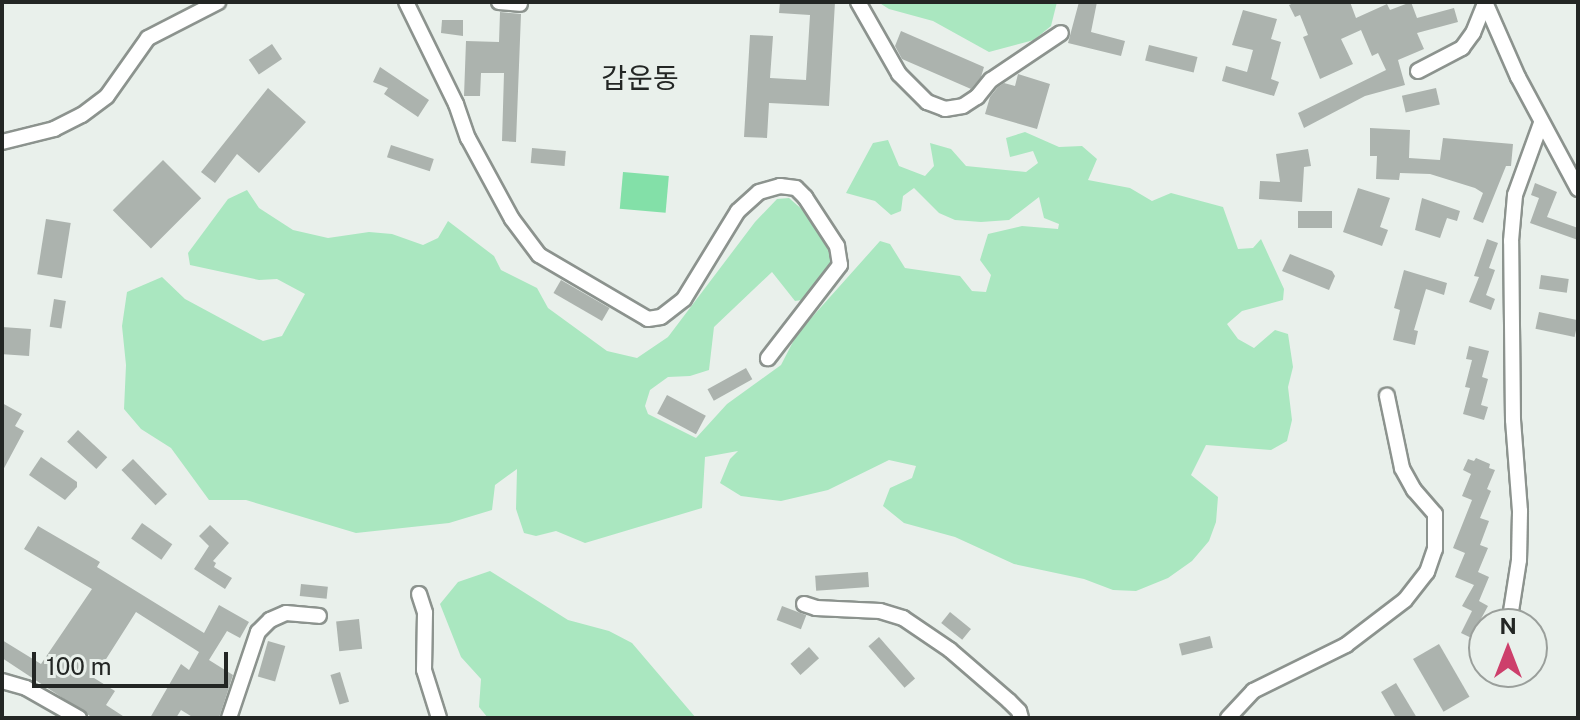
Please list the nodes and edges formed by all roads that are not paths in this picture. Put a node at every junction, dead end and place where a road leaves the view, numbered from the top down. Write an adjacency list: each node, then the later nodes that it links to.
1 (218, 2): 10 (street)
2 (406, 2): 12 (street)
3 (499, 2): 6 (street)
4 (858, 2): 7 (street)
5 (1485, 2): 8 (street); 9 (street)
6 (520, 4)
7 (1061, 33)
8 (1418, 71)
9 (1541, 123): 11 (street); 16 (street)
10 (2, 142)
11 (1578, 189)
12 (768, 358)
13 (1387, 396): 23 (street)
14 (419, 594): 21 (street)
15 (804, 604): 22 (street)
16 (1512, 608)
17 (319, 616): 20 (street)
18 (2, 681): 19 (street)
19 (79, 718)
20 (229, 718)
21 (439, 718)
22 (1021, 718)
23 (1228, 718)

